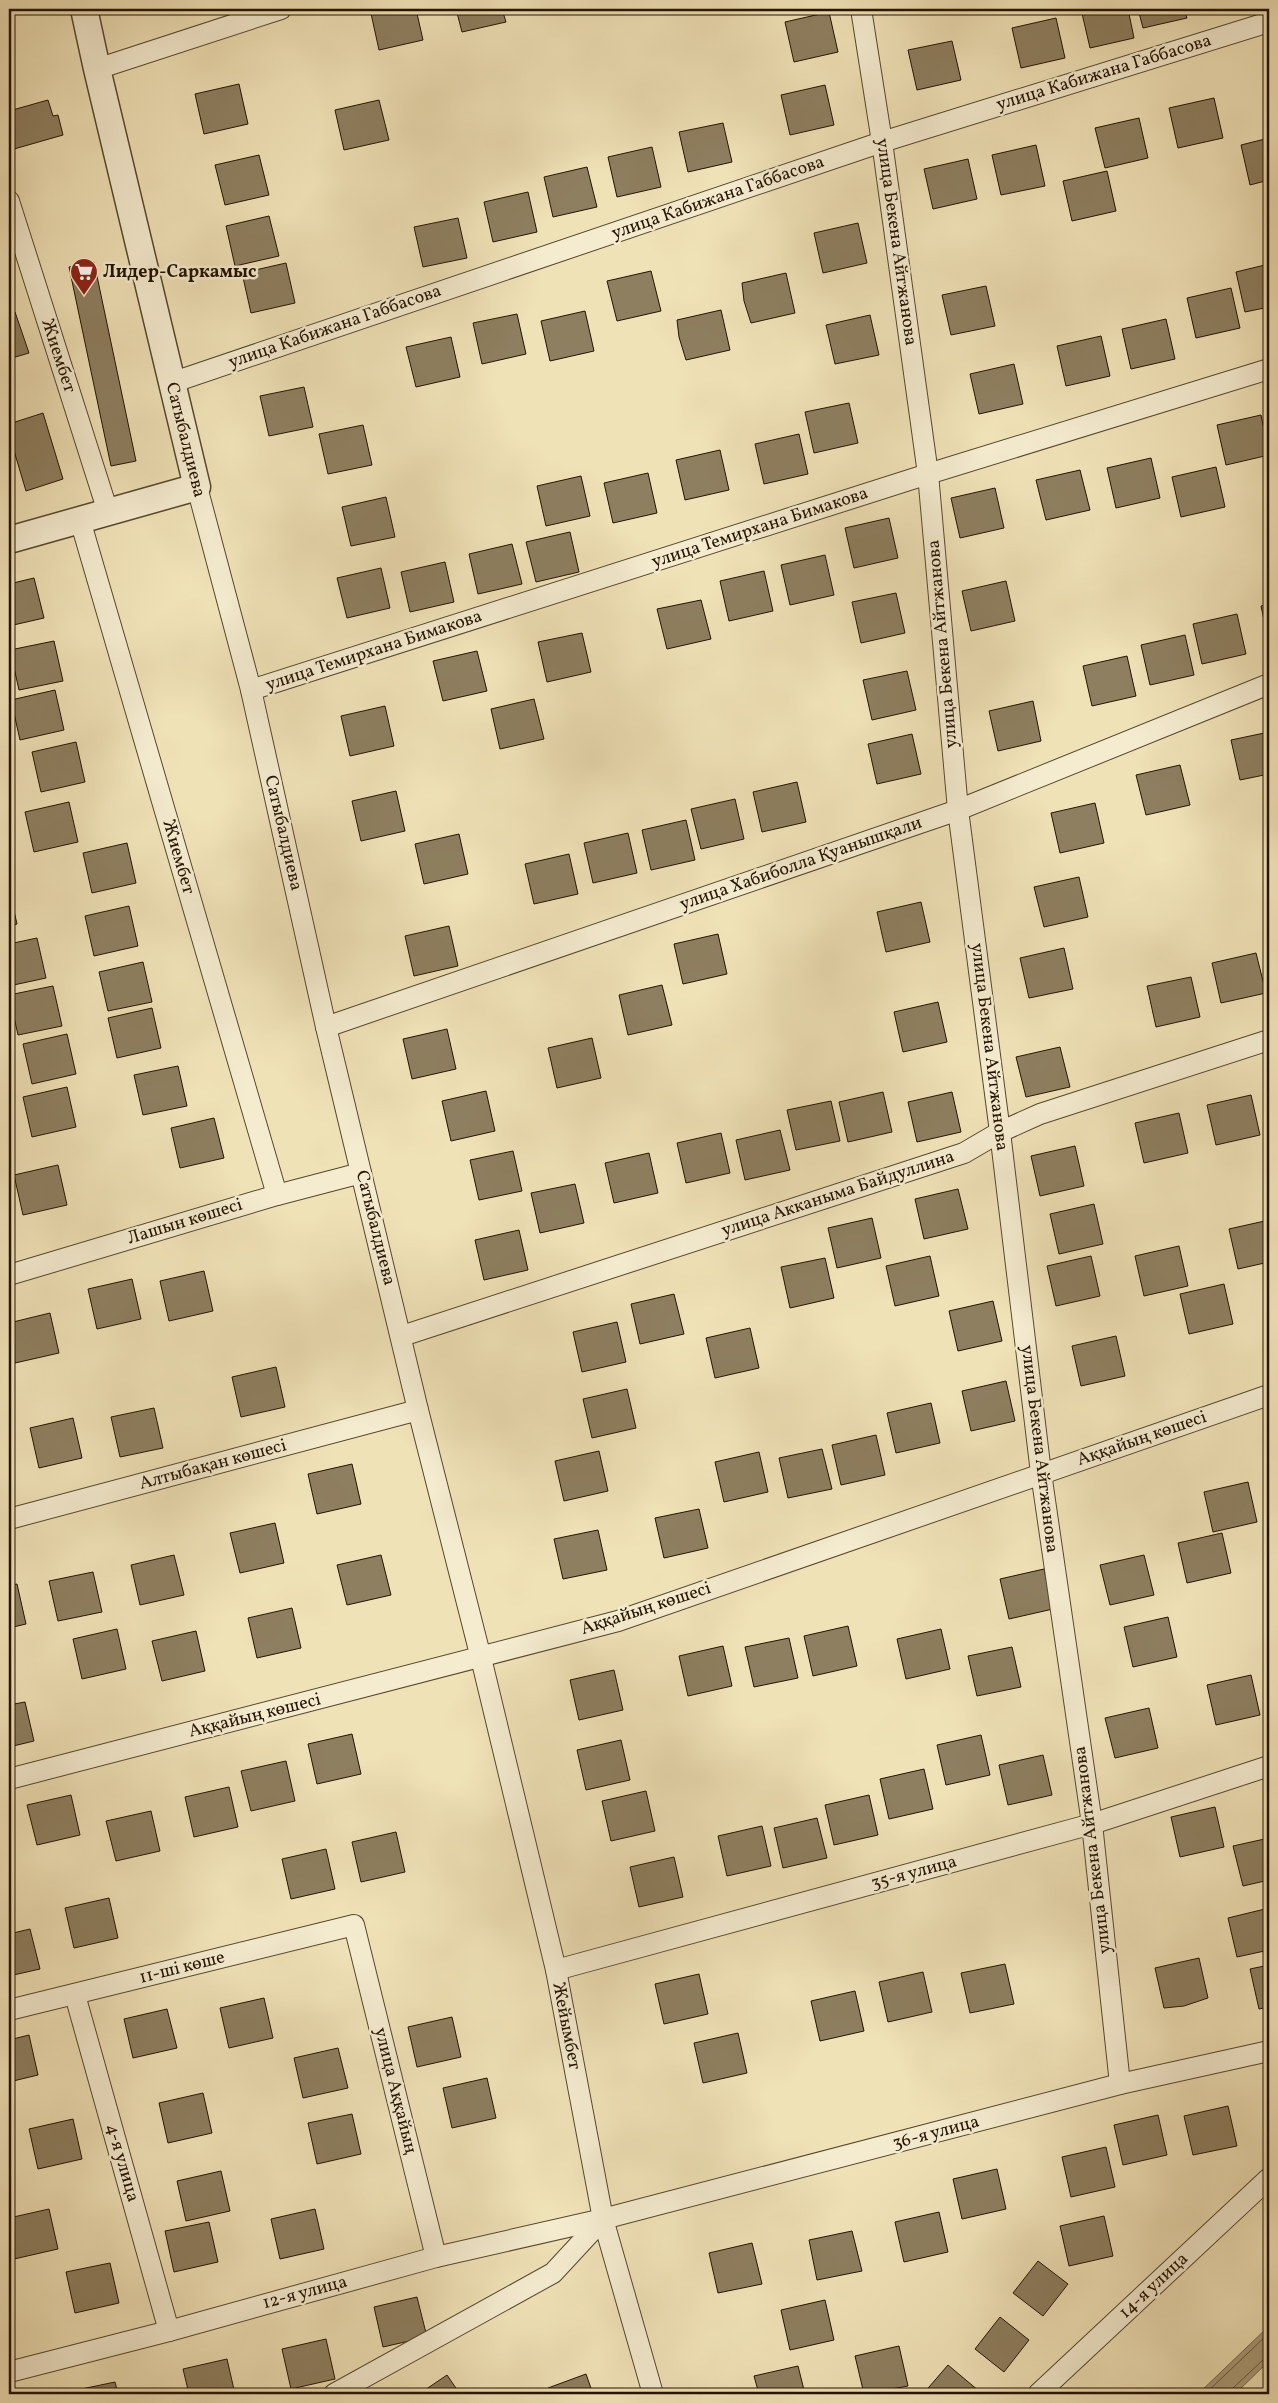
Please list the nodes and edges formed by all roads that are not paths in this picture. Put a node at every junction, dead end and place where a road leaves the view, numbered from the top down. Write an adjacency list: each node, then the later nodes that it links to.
1 (84, 9): 5 (street, Сатыбалдиева)
2 (281, 9): 5 (street)
3 (861, 9): 6 (street, улица Бекена Айтжанова)
4 (1269, 22): 6 (street, улица Кабижана Габбасова)
5 (96, 69): 10 (street, Сатыбалдиева)
6 (882, 142): 10 (street, улица Кабижана Габбасова); 11 (street, улица Бекена Айтжанова)
7 (9, 201): 8 (street, Жиембет)
8 (14, 237): 13 (street, Жиембет)
9 (1269, 369): 11 (street, улица Темирхана Бимакова)
10 (171, 383): 12 (street, Сатыбалдиева)
11 (928, 474): 17 (street, улица Темирхана Бимакова); 18 (street, улица Бекена Айтжанова)
12 (197, 487): 13 (street); 17 (street, Сатыбалдиева)
13 (108, 512): 14 (street)
14 (80, 520): 15 (street); 23 (street, Жиембет)
15 (9, 540)
16 (1269, 684): 18 (street, улица Хабиболла Қуанышқали)
17 (251, 690): 19 (street, Сатыбалдиева)
18 (958, 810): 19 (street, улица Хабиболла Қуанышқали); 21 (street, улица Бекена Айтжанова)
19 (326, 1027): 22 (street, Сатыбалдиева)
20 (1269, 1040): 21 (street, улица Акканыма Байдуллина)
21 (1000, 1132): 25 (street, улица Акканыма Байдуллина); 28 (street, улица Бекена Айтжанова)
22 (361, 1173): 23 (street, Лашын көшесі); 25 (street, Сатыбалдиева)
23 (277, 1195): 24 (street, Лашын көшесі)
24 (9, 1274)
25 (402, 1336): 27 (street, Сатыбалдиева)
26 (1269, 1395): 28 (street, Аққайың көшесі)
27 (418, 1410): 29 (street, Алтыбақан көшесі); 30 (street, Сатыбалдиева)
28 (1041, 1473): 30 (street, Аққайың көшесі); 33 (street, улица Бекена Айтжанова)
29 (9, 1519)
30 (481, 1658): 32 (street, Аққайың көшесі); 35 (street, Жейымбет)
31 (1269, 1766): 33 (street, 35-я улица)
32 (9, 1779)
33 (1092, 1824): 35 (street, 35-я улица); 39 (street, улица Бекена Айтжанова)
34 (354, 1925): 36 (street, 11-ші көше); 42 (street, улица Аққайың)
35 (556, 1970): 41 (street, Жейымбет)
36 (75, 1995): 37 (street, 11-ші көше); 43 (street, 4-я улица)
37 (9, 2010)
38 (1269, 2051): 39 (street, 36-я улица)
39 (1120, 2084): 41 (street, 36-я улица)
40 (1269, 2178): 47 (street, 14-я улица)
41 (603, 2219): 42 (street, 12-я улица); 45 (street); 46 (street, Жейымбет)
42 (436, 2258): 43 (street, 12-я улица)
43 (169, 2331): 44 (street, 12-я улица)
44 (9, 2372)
45 (334, 2394)
46 (653, 2394)
47 (1038, 2394)

